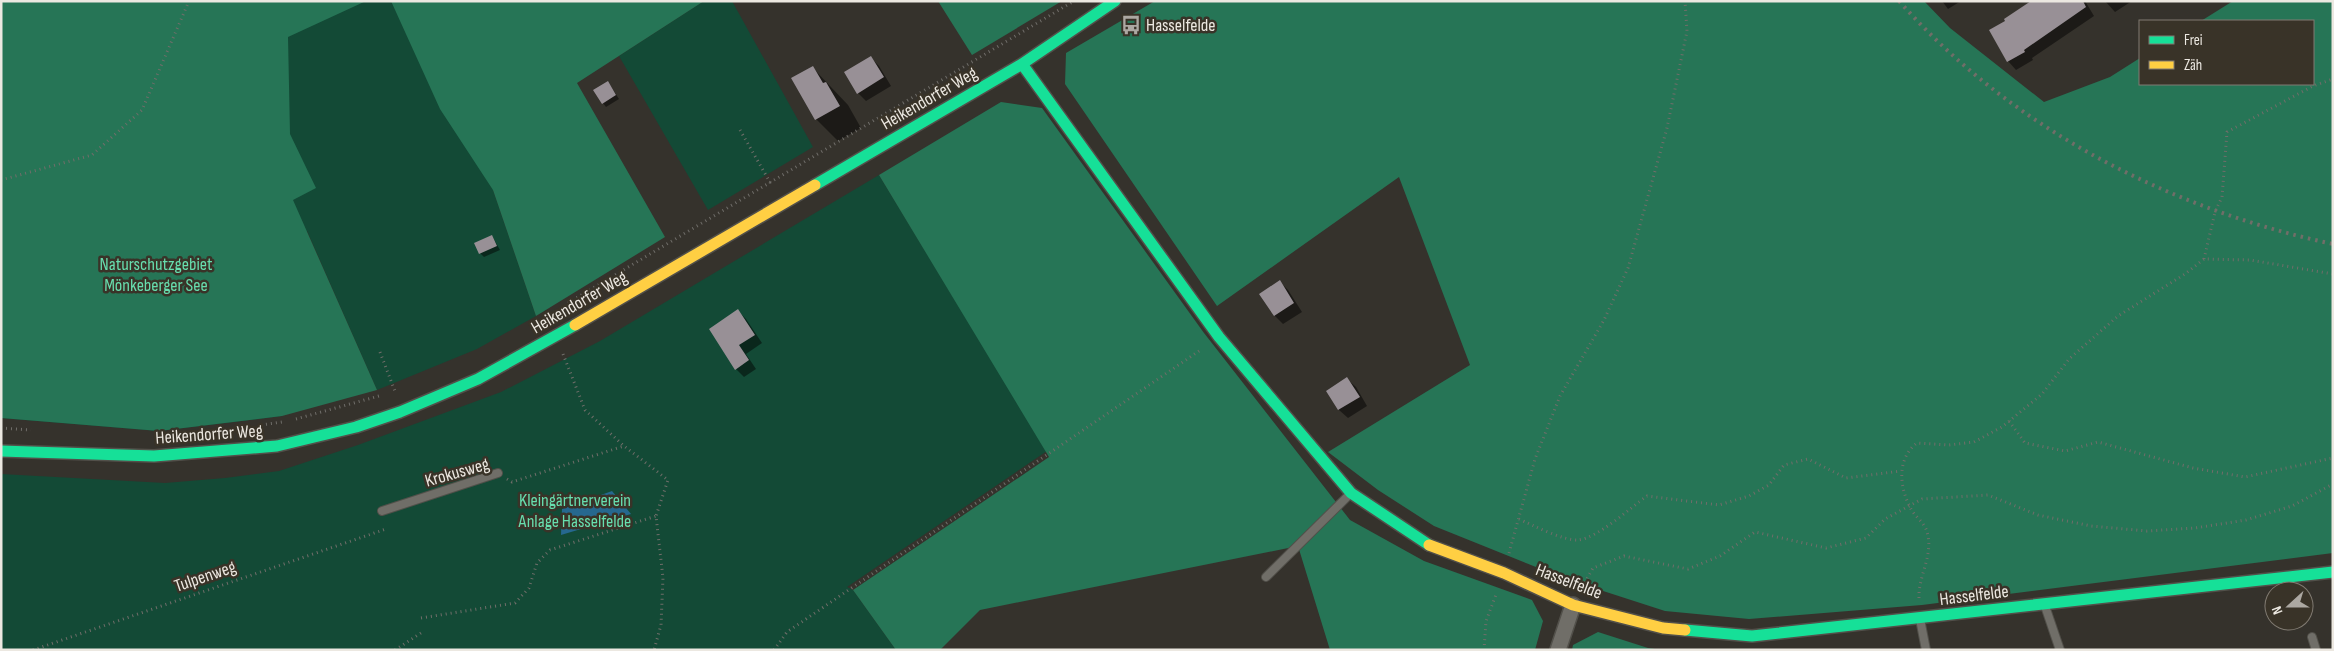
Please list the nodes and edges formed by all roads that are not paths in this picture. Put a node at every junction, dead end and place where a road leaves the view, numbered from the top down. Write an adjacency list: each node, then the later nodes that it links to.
1 (1115, 1): 2 (street, Heikendorfer Weg)
2 (1022, 64): 3 (street, Heikendorfer Weg); 5 (street, Hasselfelde)
3 (1, 451)
4 (498, 473): 6 (lane, Krokusweg)
5 (1351, 493): 8 (lane); 10 (street, Hasselfelde)
6 (382, 511)
7 (2333, 572): 9 (street, Hasselfelde)
8 (1266, 577)
9 (2044, 604): 11 (street, Hasselfelde); 15 (lane)
10 (1573, 605): 11 (street, Hasselfelde); 13 (street)
11 (1920, 619): 14 (lane)
12 (2312, 637): 16 (lane)
13 (1558, 650)
14 (1926, 650)
15 (2060, 650)
16 (2316, 650)

